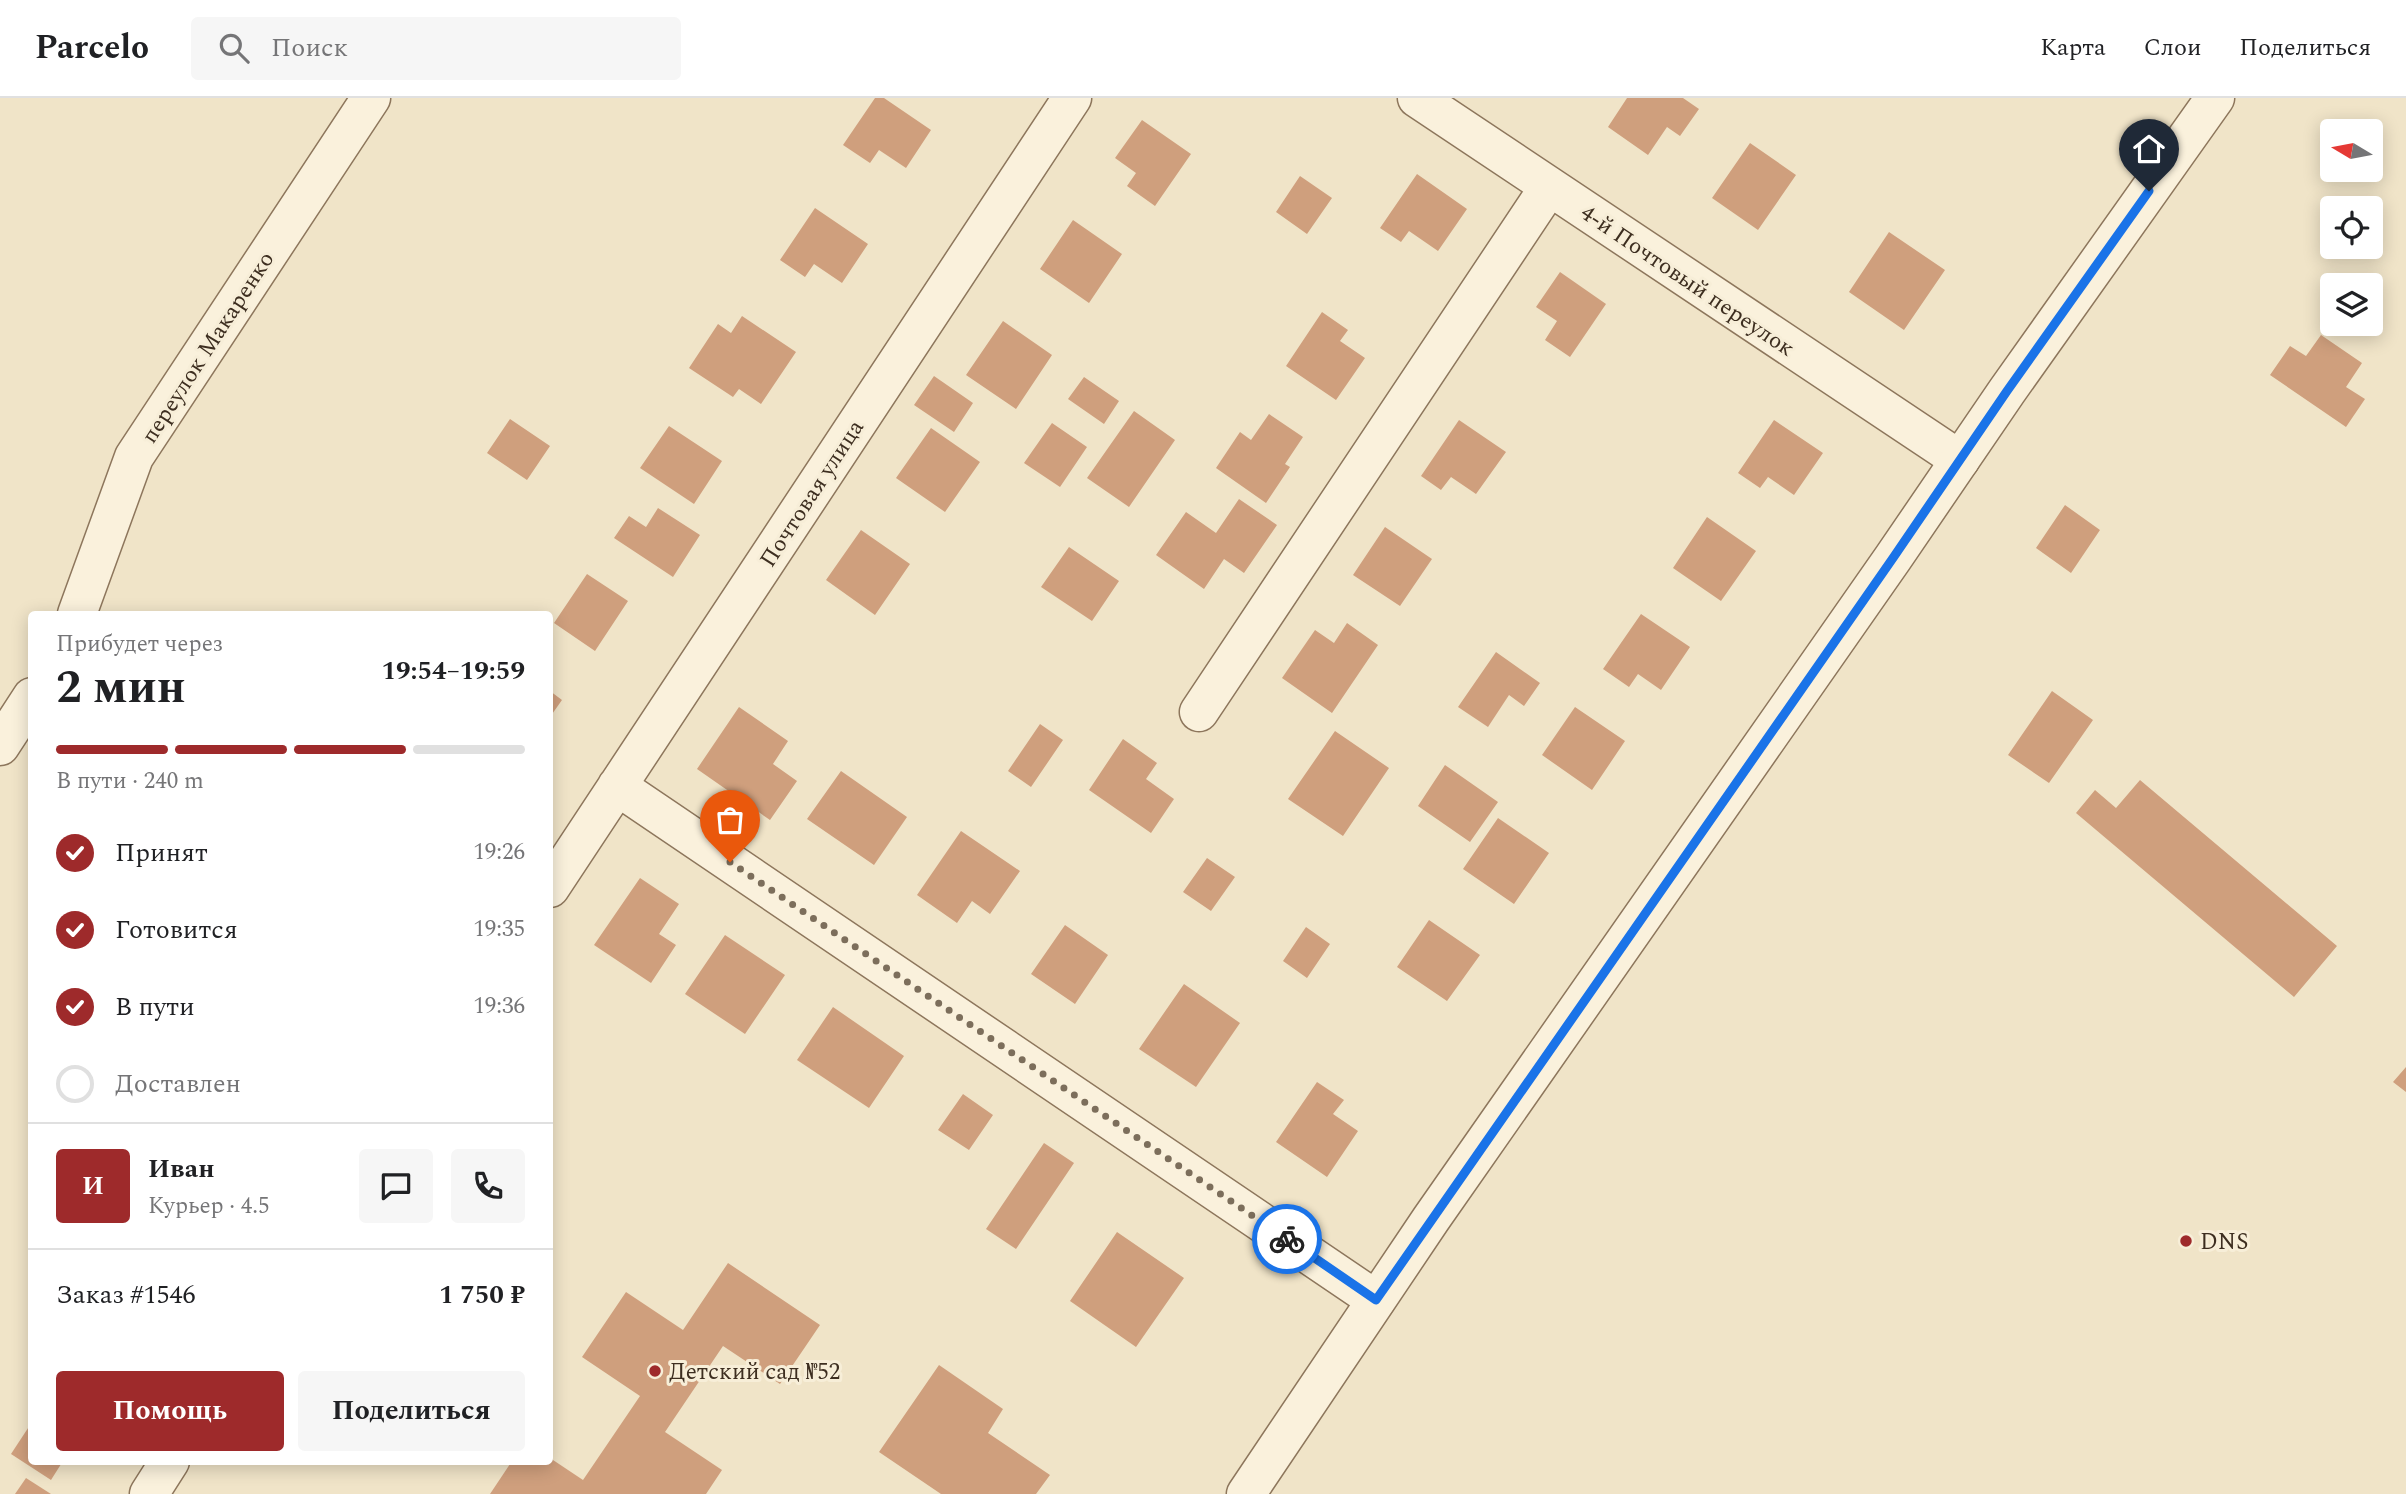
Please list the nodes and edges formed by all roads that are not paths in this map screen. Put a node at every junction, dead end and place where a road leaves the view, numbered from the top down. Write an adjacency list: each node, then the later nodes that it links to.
1 (371, 98): 7 (street, переулок Макаренко)
2 (1072, 98): 11 (street, Почтовая улица)
3 (1417, 98): 5 (street, 4-й Почтовый переулок)
4 (2215, 98): 6 (street)
5 (1549, 187): 6 (street, 4-й Почтовый переулок); 9 (street)
6 (1960, 460): 13 (street)
7 (78, 611)
8 (28, 703): 10 (street)
9 (1199, 712)
10 (0, 746)
11 (617, 786): 12 (street, Почтовая улица); 13 (street)
12 (553, 883)
13 (1376, 1300): 16 (street)
14 (167, 1465): 15 (street)
15 (149, 1494)
16 (1246, 1494)

